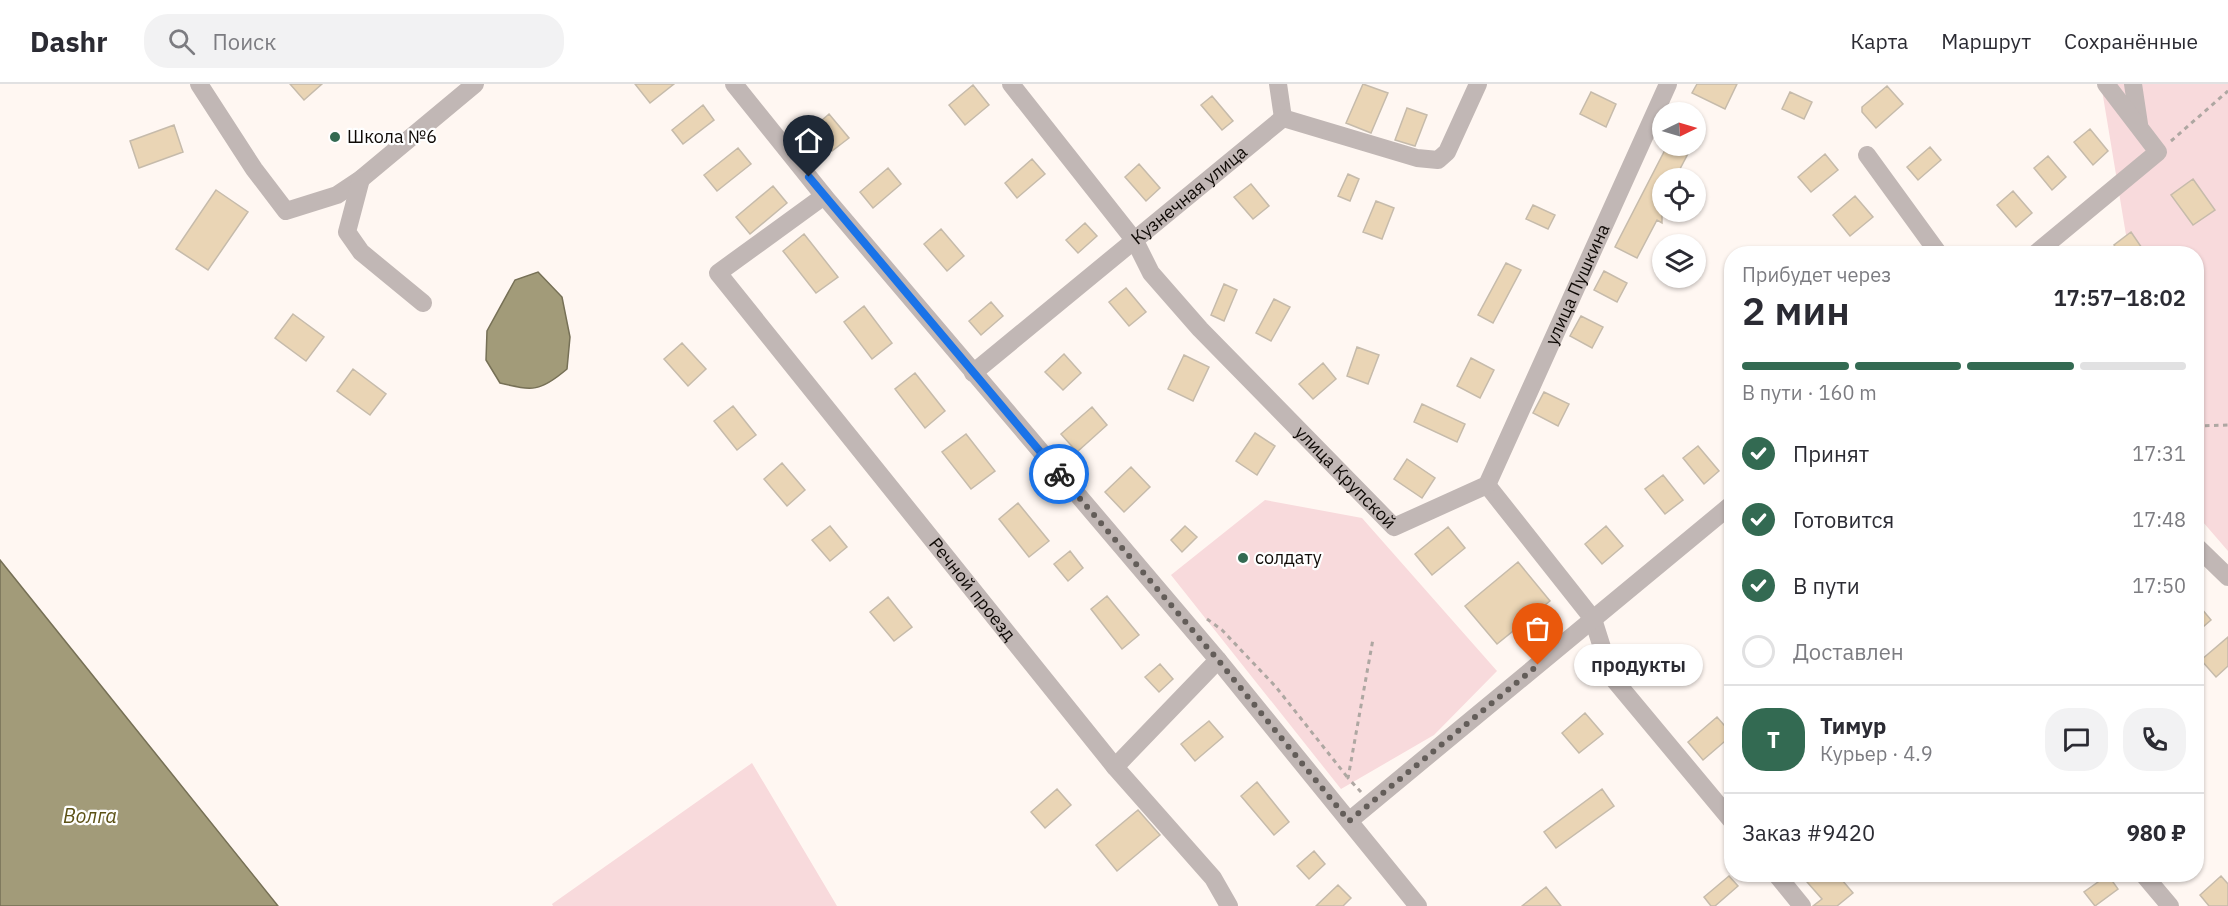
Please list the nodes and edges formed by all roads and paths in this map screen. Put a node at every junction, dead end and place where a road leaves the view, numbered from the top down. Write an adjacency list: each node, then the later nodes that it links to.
1 (199, 84): 15 (street)
2 (475, 84): 15 (street)
3 (734, 84): 16 (street)
4 (1011, 84): 17 (street, улица Крупской)
5 (1278, 84): 11 (street)
6 (1478, 84): 11 (street)
7 (1668, 84): 24 (street, улица Пушкина)
8 (2106, 84): 12 (street)
9 (2133, 84): 12 (street)
10 (2228, 91): 13 (path)
11 (1283, 118): 17 (street, Кузнечная улица)
12 (2140, 128): 13 (street)
13 (2158, 152): 19 (street)
14 (1867, 156): 18 (street)
15 (361, 178): 20 (street)
16 (824, 196): 21 (street); 32 (street, Речной проезд)
17 (1135, 241): 21 (street, Кузнечная улица); 24 (street, улица Крупской)
18 (1933, 246)
19 (2045, 246)
20 (423, 303)
21 (973, 373): 31 (street)
22 (2228, 424): 23 (path)
23 (2204, 426)
24 (1487, 485): 29 (street)
25 (1724, 511): 29 (street)
26 (2204, 554): 27 (street)
27 (2228, 577)
28 (1205, 618): 33 (path)
29 (1593, 619): 34 (street); 35 (street)
30 (1373, 639): 33 (path)
31 (1218, 660): 32 (street); 36 (street)
32 (1115, 767): 39 (street, Речной проезд)
33 (1348, 778): 34 (path)
34 (1372, 803): 36 (street)
35 (1724, 812)
36 (1349, 821): 40 (street)
37 (1782, 882): 41 (street)
38 (2150, 882): 42 (street)
39 (1228, 906)
40 (1418, 906)
41 (1802, 906)
42 (2170, 906)

